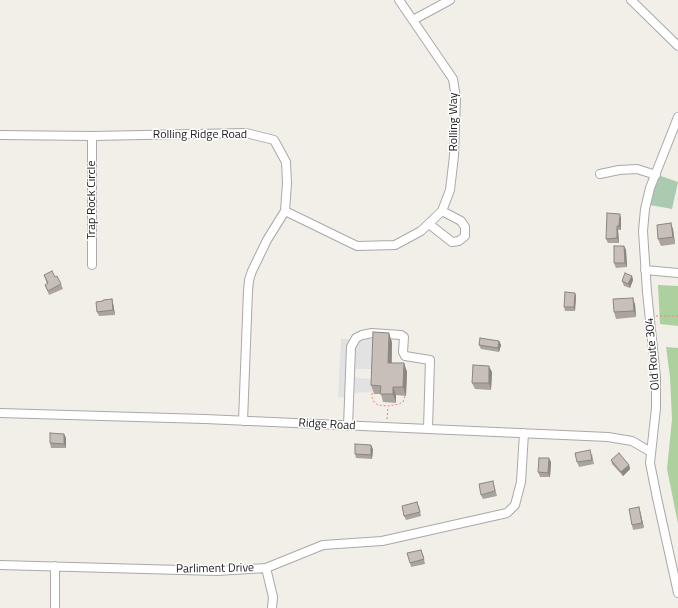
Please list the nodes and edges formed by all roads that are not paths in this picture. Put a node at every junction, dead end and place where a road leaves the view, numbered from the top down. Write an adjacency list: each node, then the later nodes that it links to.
1 (399, 0): 4 (street, Rolling Way)
2 (450, 0): 4 (street)
3 (631, 0): 5 (street)
4 (413, 20): 12 (street, Rolling Way)
5 (678, 46)
6 (678, 117): 10 (street, Old Route 304)
7 (0, 136): 8 (street, Rolling Ridge Road)
8 (92, 136): 11 (street, Rolling Ridge Road); 14 (street, Trap Rock Circle)
9 (600, 174): 10 (street)
10 (656, 175): 15 (street, Old Route 304)
11 (285, 211): 13 (street, Rolling Way); 18 (street, Rolling Ridge Road)
12 (442, 211): 13 (street, Rolling Way); 13 (street)
13 (429, 224)
14 (92, 265)
15 (645, 270): 16 (street); 22 (street, Old Route 304)
16 (678, 273)
17 (0, 413): 18 (street, Ridge Road)
18 (243, 421): 19 (street, Ridge Road)
19 (348, 426): 20 (street, Ridge Road); 20 (street)
20 (428, 429): 21 (street, Ridge Road)
21 (524, 433): 22 (street, Ridge Road); 25 (street, Parliment Drive)
22 (651, 452): 26 (street, Old Route 304)
23 (0, 565): 24 (street, Parliment Drive)
24 (55, 566): 25 (street, Parliment Drive); 27 (street)
25 (266, 568): 28 (street)
26 (678, 593)
27 (55, 608)
28 (272, 608)

